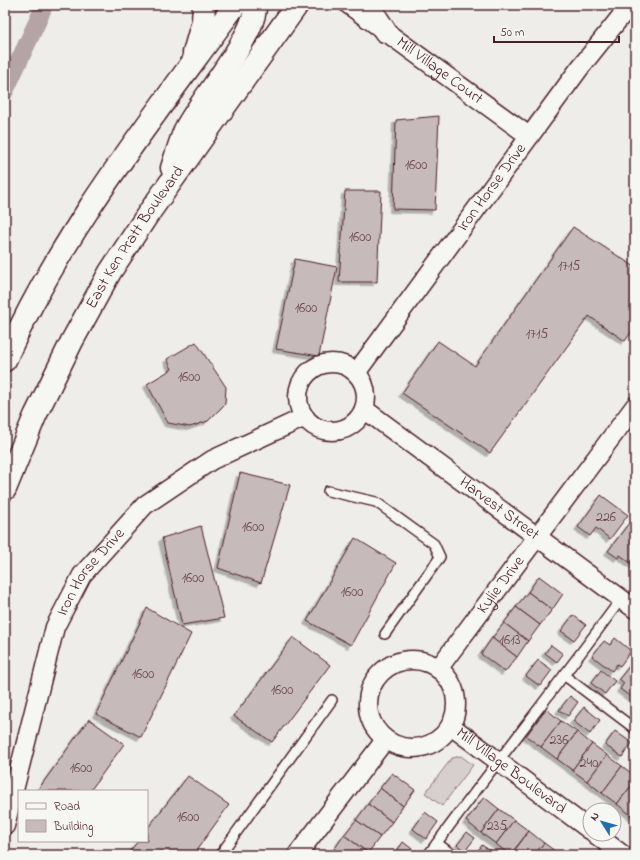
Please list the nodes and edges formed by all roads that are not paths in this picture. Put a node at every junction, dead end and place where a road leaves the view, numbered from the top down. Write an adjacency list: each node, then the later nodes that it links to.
1 (204, 5): 9 (highway)
2 (235, 5): 9 (highway)
3 (255, 5): 11 (highway)
4 (297, 5): 11 (highway, East Ken Pratt Boulevard)
5 (349, 5): 8 (street, Mill Village Court)
6 (368, 5): 8 (highway)
7 (630, 5): 10 (street, Iron Horse Drive)
8 (385, 31): 10 (street, Mill Village Court)
9 (191, 66): 12 (highway)
10 (529, 136): 13 (street, Iron Horse Drive)
11 (164, 192): 17 (highway, East Ken Pratt Boulevard)
12 (5, 360)
13 (356, 373): 15 (street); 16 (street)
14 (635, 406): 19 (street, Kylie Drive)
15 (364, 409): 16 (street); 19 (street, Harvest Street)
16 (305, 417): 30 (street, Iron Horse Drive)
17 (5, 490)
18 (328, 491): 21 (lane)
19 (537, 539): 20 (street, Harvest Street); 22 (street, Kylie Drive)
20 (628, 604): 23 (lane)
21 (385, 634)
22 (438, 669): 25 (street); 27 (street)
23 (565, 676): 26 (lane); 28 (lane)
24 (332, 700): 33 (lane)
25 (451, 726): 27 (street); 28 (street, Mill Village Boulevard)
26 (635, 729)
27 (385, 740): 34 (street)
28 (498, 761): 29 (street, Mill Village Boulevard); 32 (lane)
29 (582, 824)
30 (5, 826)
31 (606, 842): 37 (street)
32 (437, 843): 35 (lane); 36 (lane)
33 (220, 855)
34 (299, 855)
35 (428, 855)
36 (454, 855)
37 (623, 855)

